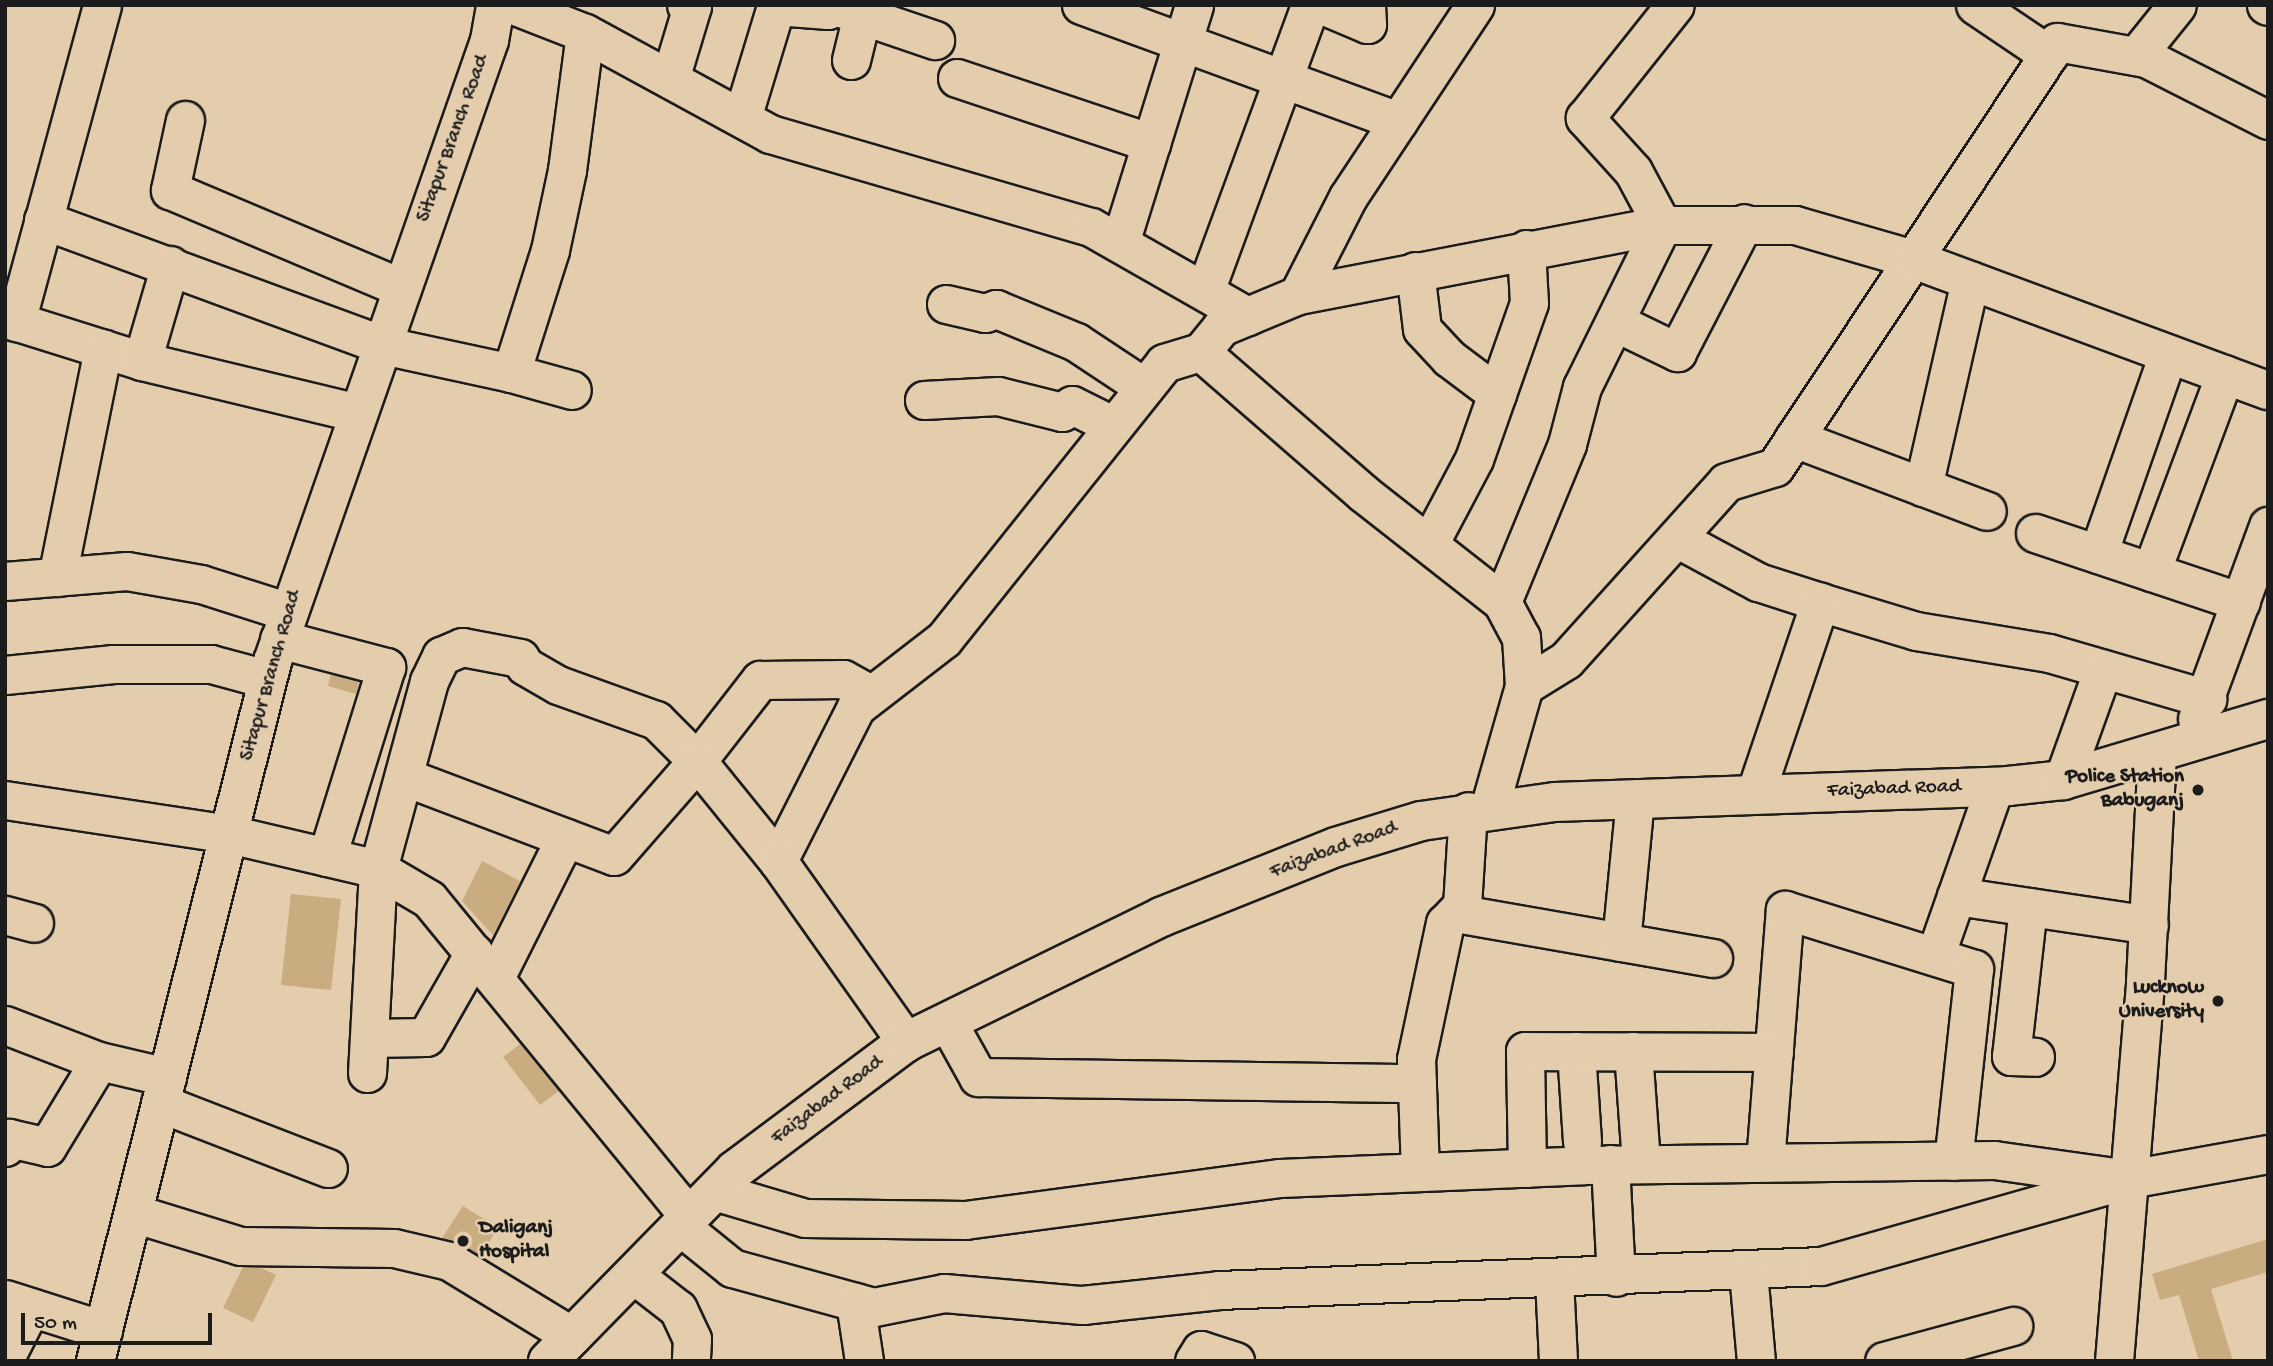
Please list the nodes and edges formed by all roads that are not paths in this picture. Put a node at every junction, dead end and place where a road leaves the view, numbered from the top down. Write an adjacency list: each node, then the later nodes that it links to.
1 (102, 5): 29 (street)
2 (495, 5): 38 (street, Sitapur Branch Road)
3 (513, 5): 15 (street)
4 (686, 5): 23 (street)
5 (1081, 5): 17 (street)
6 (1194, 5): 17 (street)
7 (1310, 5): 21 (street)
8 (1322, 5): 9 (street)
9 (1366, 5)
10 (1475, 5): 27 (street)
11 (1975, 5): 18 (street)
12 (2177, 5): 19 (street)
13 (1673, 6): 31 (street)
14 (841, 9): 16 (street); 20 (street); 24 (street)
15 (584, 33): 23 (street); 50 (street)
16 (935, 40)
17 (1183, 40): 21 (street); 28 (street)
18 (2049, 55): 19 (street); 34 (street)
19 (2136, 56): 26 (street)
20 (851, 60)
21 (1284, 76): 27 (street); 39 (street)
22 (957, 78): 28 (street)
23 (670, 79): 24 (street)
24 (743, 118): 32 (street)
25 (185, 120): 38 (street)
26 (2268, 120)
27 (1398, 121): 40 (street)
28 (1151, 143): 32 (street)
29 (43, 220): 35 (street); 43 (street)
30 (1744, 223): 31 (street); 34 (street); 44 (street)
31 (1662, 225): 33 (street); 44 (street)
32 (1120, 243): 39 (street)
33 (1526, 249): 36 (street); 55 (street)
34 (1913, 259): 37 (street); 59 (street)
35 (170, 265): 45 (street); 49 (street)
36 (1415, 271): 40 (street); 55 (street)
37 (1970, 280): 48 (street); 60 (street)
38 (402, 288): 45 (street, Sitapur Branch Road)
39 (1205, 291): 42 (street)
40 (1298, 295): 42 (street)
41 (946, 304): 52 (street)
42 (1247, 316): 47 (street)
43 (11, 320): 46 (street)
44 (1617, 323): 70 (street)
45 (382, 345): 50 (street); 57 (street, Sitapur Branch Road)
46 (103, 349): 49 (street); 68 (street)
47 (1201, 352): 52 (street); 65 (street)
48 (2168, 354): 51 (street); 66 (street)
49 (142, 361): 57 (street)
50 (511, 373): 53 (street)
51 (2225, 374): 54 (street); 67 (street)
52 (1144, 387): 58 (street)
53 (572, 390)
54 (2268, 390)
55 (1497, 394): 65 (street)
56 (924, 400): 58 (street)
57 (358, 413): 73 (street, Sitapur Branch Road)
58 (1112, 425): 78 (street)
59 (1794, 438): 60 (street); 64 (street)
60 (1923, 487): 61 (street)
61 (1987, 511)
62 (2268, 526): 72 (street)
63 (2035, 533): 66 (street)
64 (1678, 539): 71 (street); 77 (street)
65 (1429, 544): 70 (street)
66 (2098, 554): 67 (street)
67 (2151, 572): 72 (street)
68 (57, 577): 69 (street); 73 (street)
69 (5, 581)
70 (1502, 602): 77 (street)
71 (1820, 602): 74 (street); 86 (street)
72 (2241, 602): 79 (street)
73 (284, 625): 76 (street, Sitapur Branch Road); 92 (street)
74 (2103, 669): 79 (street); 84 (street)
75 (5, 675): 76 (street)
76 (267, 679): 90 (street, Sitapur Branch Road)
77 (1524, 687): 89 (street)
78 (870, 694): 82 (street); 93 (street)
79 (2207, 699): 81 (street)
80 (2268, 719): 81 (main road, Faizabad Road)
81 (2171, 748): 84 (main road, Faizabad Road); 98 (street)
82 (697, 761): 83 (street); 91 (street); 93 (street)
83 (405, 777): 91 (street); 94 (street)
84 (2063, 779): 85 (main road, Faizabad Road)
85 (1995, 786): 86 (main road, Faizabad Road); 95 (street)
86 (1755, 794): 87 (main road, Faizabad Road)
87 (1635, 799): 89 (main road, Faizabad Road); 99 (street)
88 (5, 800): 90 (street)
89 (1478, 810): 97 (street); 103 (main road, Faizabad Road)
90 (229, 834): 92 (street); 114 (street, Sitapur Branch Road)
91 (565, 838): 102 (street)
92 (327, 857): 94 (street)
93 (778, 862): 106 (street)
94 (378, 869): 102 (street); 105 (street)
95 (1956, 896): 96 (street); 100 (street)
96 (2028, 907): 98 (street); 110 (street)
97 (1455, 913): 99 (street); 113 (street)
98 (2149, 925): 123 (street)
99 (1621, 942): 101 (street)
100 (1935, 956): 109 (street); 110 (street)
101 (1713, 958)
102 (484, 965): 105 (street); 124 (street)
103 (947, 1023): 106 (main road, Faizabad Road); 113 (street)
104 (5, 1025): 111 (street)
105 (369, 1038): 112 (street)
106 (906, 1042): 124 (main road, Faizabad Road)
107 (1576, 1051): 108 (street); 117 (street); 121 (street)
108 (1633, 1051): 109 (street); 117 (street)
109 (1774, 1052): 119 (street)
110 (1965, 1054): 118 (street)
111 (99, 1061): 114 (street); 115 (street)
112 (367, 1073)
113 (1417, 1083): 122 (street)
114 (164, 1090): 120 (street); 125 (street, Sitapur Branch Road)
115 (5, 1147)
116 (2268, 1154): 123 (street)
117 (1611, 1156): 119 (street); 121 (street); 128 (street)
118 (1953, 1161): 119 (street); 123 (street)
119 (1765, 1162)
120 (327, 1168)
121 (1527, 1168): 122 (street)
122 (1420, 1172): 124 (street)
123 (2129, 1180): 126 (street); 143 (street)
124 (694, 1211): 127 (main road, Faizabad Road); 130 (street)
125 (132, 1213): 133 (street, Sitapur Branch Road); 134 (street)
126 (1748, 1272): 128 (street); 141 (street)
127 (634, 1274): 134 (main road, Faizabad Road); 136 (street)
128 (1616, 1277): 129 (street)
129 (1553, 1279): 130 (street); 140 (street)
130 (855, 1302): 137 (street)
131 (18, 1303): 133 (street); 135 (street)
132 (2013, 1326): 142 (street)
133 (99, 1345)
134 (560, 1349)
135 (5, 1358)
136 (691, 1361)
137 (864, 1361)
138 (1194, 1361): 139 (street)
139 (1235, 1361)
140 (1558, 1361)
141 (1756, 1361)
142 (1884, 1361)
143 (2114, 1361)

